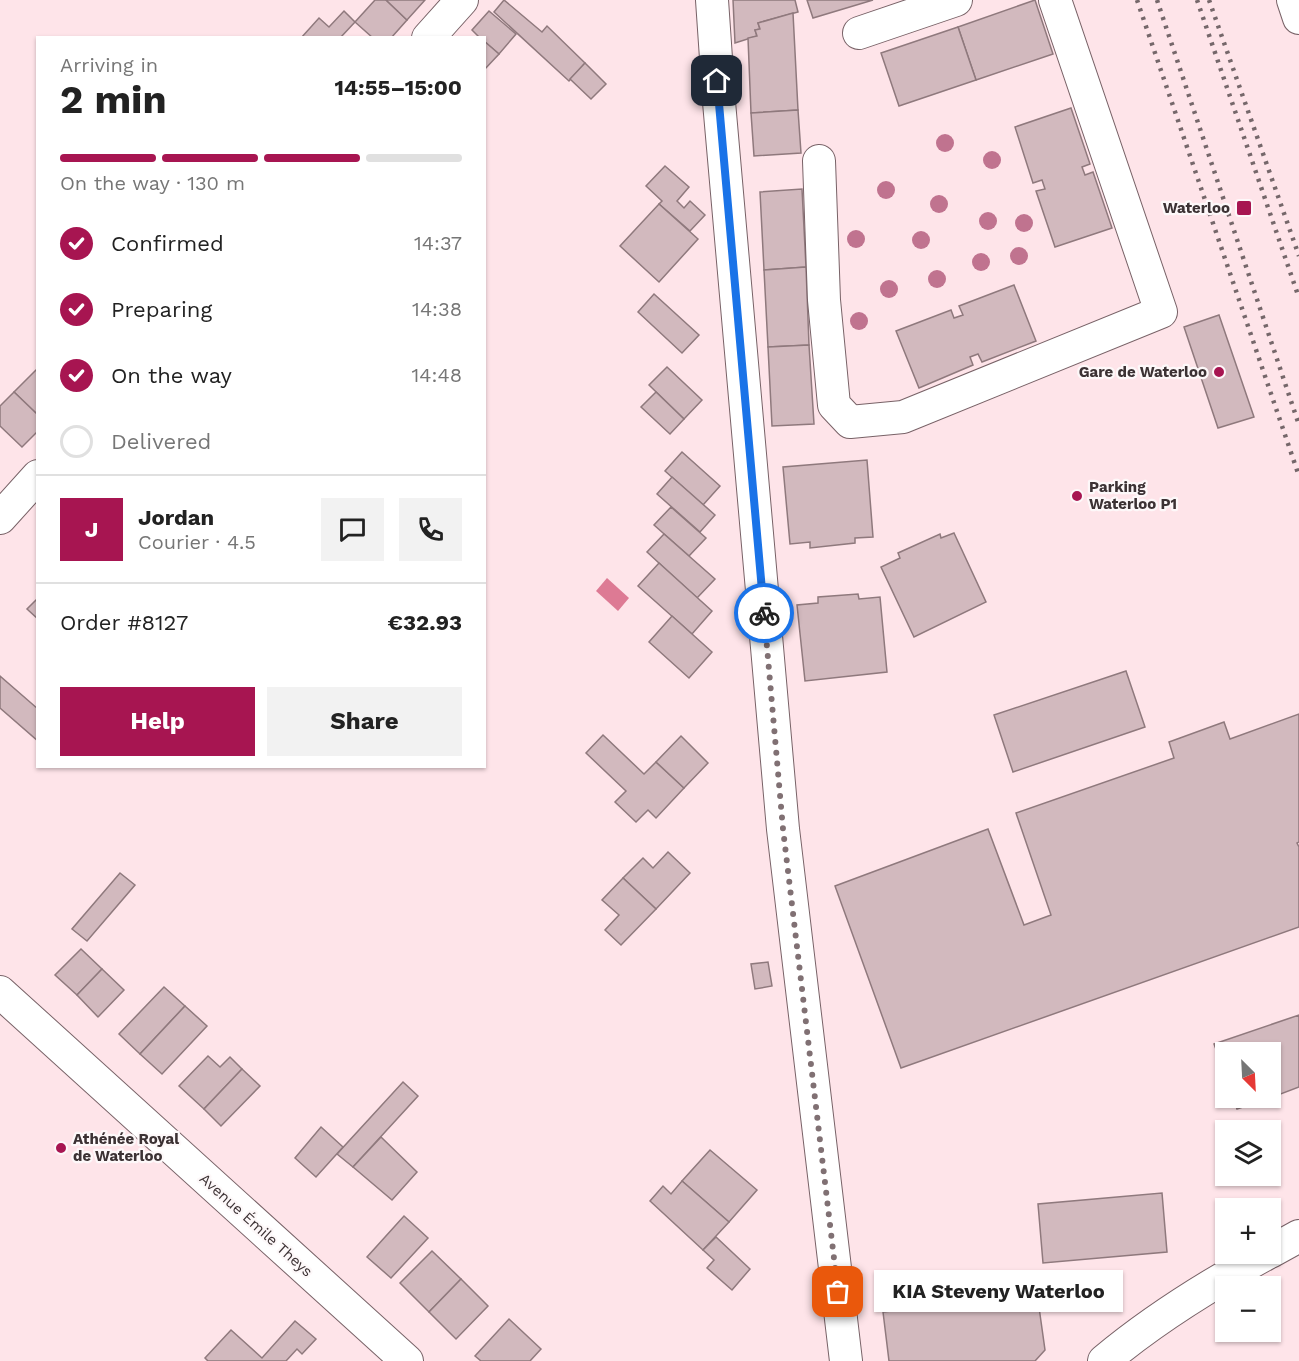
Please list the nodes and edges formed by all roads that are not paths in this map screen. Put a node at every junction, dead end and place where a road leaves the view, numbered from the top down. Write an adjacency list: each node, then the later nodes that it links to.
1 (462, 0): 8 (street)
2 (712, 0): 17 (street)
3 (956, 0): 7 (street)
4 (1054, 0): 9 (street)
5 (1293, 0): 6 (street)
6 (1299, 18)
7 (859, 33)
8 (430, 36)
9 (819, 161)
10 (36, 478): 11 (street)
11 (0, 518)
12 (0, 992): 16 (street, Avenue Émile Theys)
13 (1299, 1236): 14 (street)
14 (1281, 1246)
15 (1248, 1264): 18 (street)
16 (406, 1361)
17 (846, 1361)
18 (1104, 1361)

